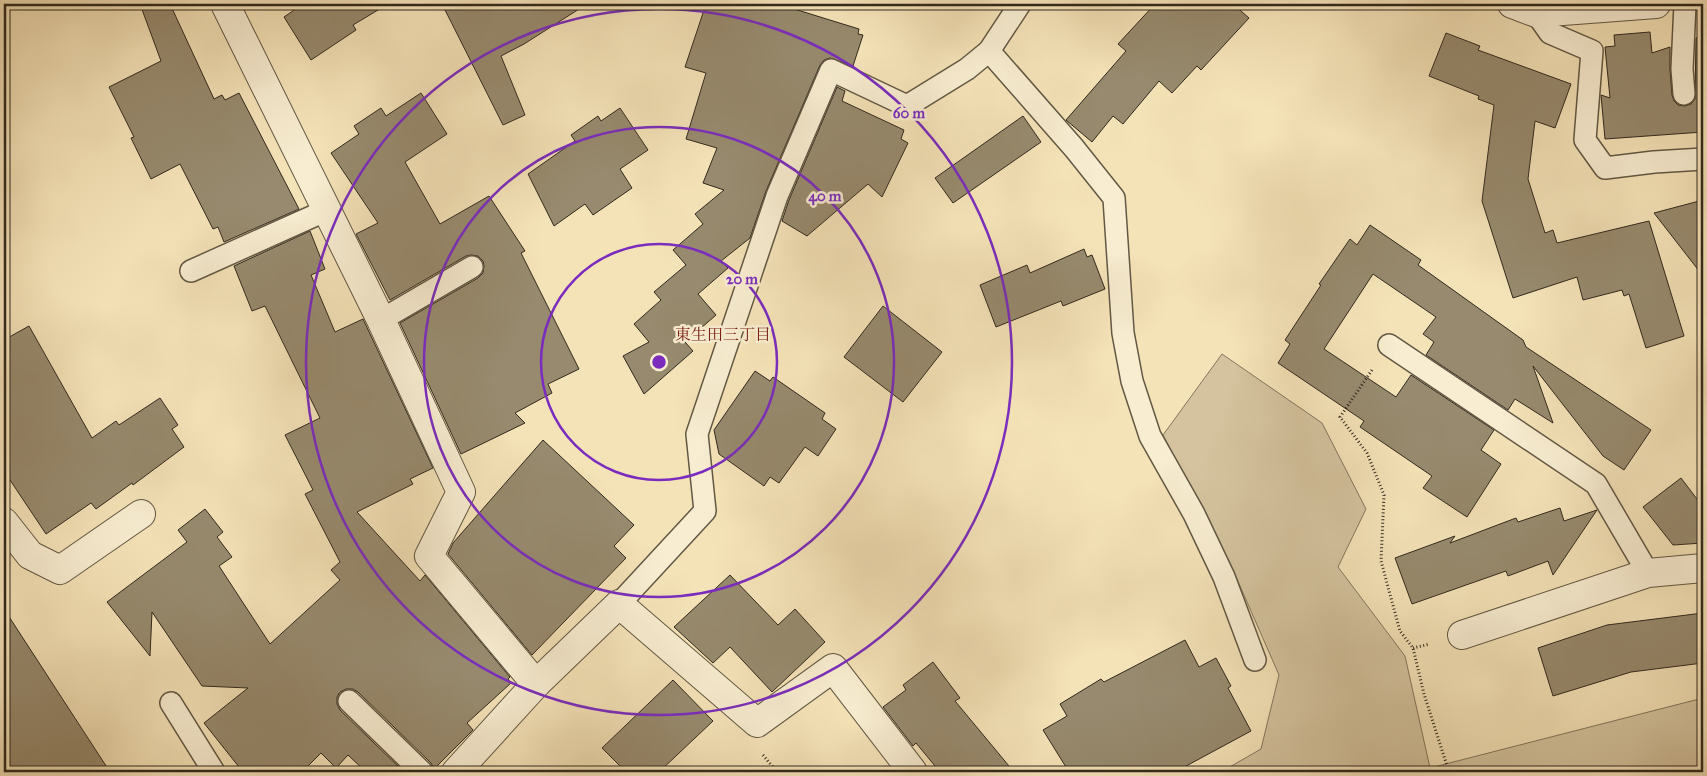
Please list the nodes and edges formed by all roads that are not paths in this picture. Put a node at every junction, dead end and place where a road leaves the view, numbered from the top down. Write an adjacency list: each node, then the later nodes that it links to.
1 (1020, 4): 6 (lane)
2 (1656, 4): 5 (street)
3 (1685, 4): 7 (lane)
4 (226, 6): 9 (street)
5 (1524, 8): 8 (lane)
6 (989, 51): 18 (lane); 20 (lane)
7 (1684, 94)
8 (1703, 160)
9 (327, 210): 11 (lane); 12 (street)
10 (472, 267): 12 (lane)
11 (192, 271)
12 (382, 320): 21 (street)
13 (1389, 345): 17 (lane)
14 (141, 514): 15 (street)
15 (4, 522)
16 (1703, 568): 17 (street)
17 (1648, 573): 19 (street)
18 (619, 604): 21 (street); 27 (street)
19 (1462, 635)
20 (1255, 660)
21 (536, 684): 26 (street)
22 (349, 701): 25 (lane)
23 (171, 703): 24 (lane)
24 (214, 772)
25 (422, 772)
26 (456, 772)
27 (913, 772)

